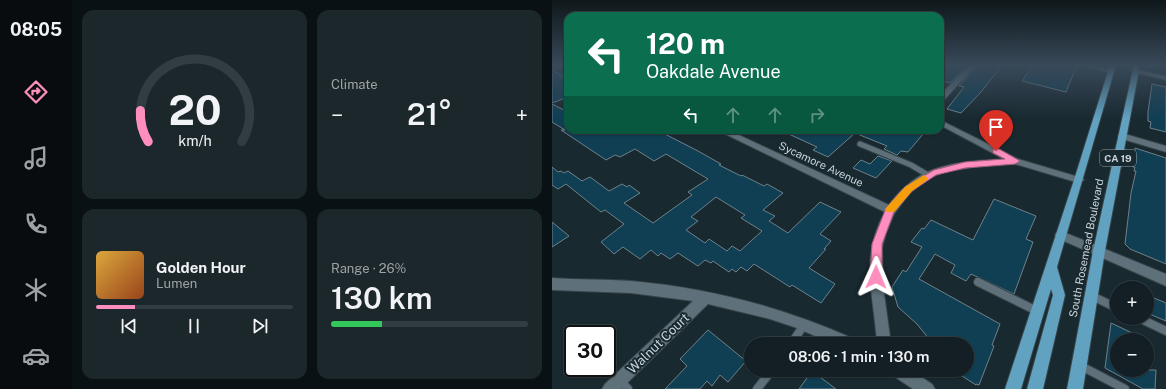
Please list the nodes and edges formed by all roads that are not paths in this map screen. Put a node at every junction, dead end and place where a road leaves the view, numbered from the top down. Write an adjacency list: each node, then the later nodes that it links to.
1 (955, 83): 4 (street)
2 (1108, 83): 12 (main road, South Rosemead Boulevard / CA 19)
3 (1133, 83): 7 (main road, South Rosemead Boulevard / CA 19)
4 (944, 95)
5 (944, 124): 10 (street)
6 (728, 134): 13 (street, Sycamore Avenue)
7 (1122, 136): 9 (street); 15 (main road, South Rosemead Boulevard / CA 19)
8 (860, 144): 11 (lane)
9 (1166, 149)
10 (1015, 161): 11 (street); 12 (street)
11 (928, 175): 13 (street)
12 (1079, 180): 14 (main road, South Rosemead Boulevard / CA 19)
13 (890, 210): 29 (street)
14 (1061, 235): 15 (street); 16 (main road, South Rosemead Boulevard / CA 19)
15 (1099, 252): 17 (street); 20 (main road, South Rosemead Boulevard / CA 19)
16 (1051, 266): 23 (main road, South Rosemead Boulevard / CA 19); 37 (main road)
17 (1166, 280)
18 (978, 282): 23 (lane)
19 (552, 284): 21 (street)
20 (1091, 295): 22 (lane); 30 (main road, South Rosemead Boulevard / CA 19)
21 (706, 297): 24 (street); 33 (street, Walnut Court)
22 (1110, 304)
23 (1038, 307): 36 (main road, South Rosemead Boulevard / CA 19)
24 (804, 325): 27 (lane); 28 (street)
25 (1154, 325): 26 (lane)
26 (1166, 331)
27 (796, 337)
28 (835, 337)
29 (884, 337)
30 (1080, 365): 38 (main road, South Rosemead Boulevard / CA 19); 39 (lane)
31 (766, 377): 34 (lane)
32 (908, 377): 35 (street)
33 (619, 386)
34 (757, 389)
35 (927, 389)
36 (1014, 389)
37 (1035, 389)
38 (1075, 389)
39 (1125, 389)

